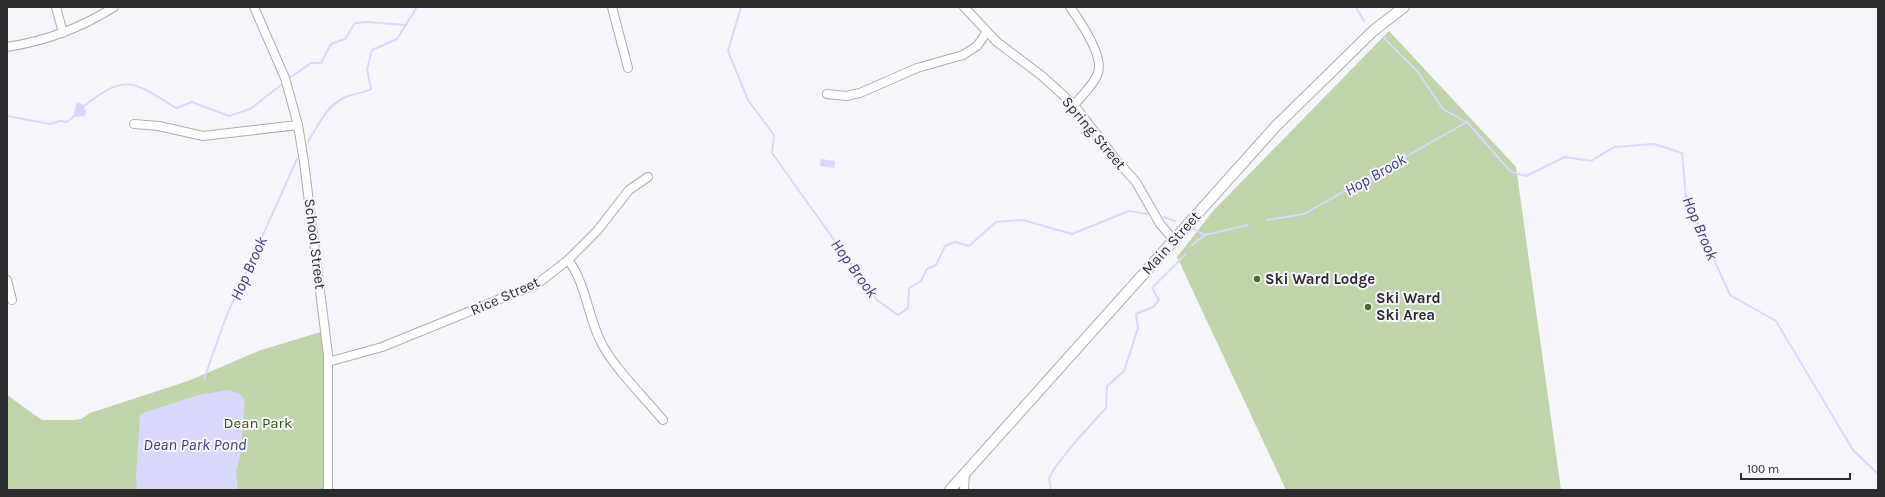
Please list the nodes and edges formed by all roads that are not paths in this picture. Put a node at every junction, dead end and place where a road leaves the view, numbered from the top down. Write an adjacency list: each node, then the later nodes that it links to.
1 (56, 7): 9 (street)
2 (114, 7): 9 (street)
3 (254, 7): 15 (street, School Street)
4 (612, 7): 11 (street)
5 (964, 7): 8 (street, Spring Street)
6 (1070, 7): 13 (street)
7 (1404, 7): 17 (main road, Main Street)
8 (987, 32): 12 (street); 13 (street, Spring Street)
9 (63, 33): 10 (street)
10 (7, 47)
11 (628, 68)
12 (827, 94)
13 (1074, 105): 17 (street, Spring Street)
14 (134, 124): 15 (street)
15 (298, 125): 21 (street, School Street)
16 (648, 177): 18 (street, Rice Street)
17 (1173, 239): 23 (main road, Main Street)
18 (568, 260): 21 (street, Rice Street); 22 (street)
19 (7, 280): 20 (street)
20 (12, 300)
21 (328, 362): 24 (street, School Street)
22 (664, 420)
23 (965, 472): 25 (main road, Main Street); 26 (street)
24 (328, 490)
25 (950, 490)
26 (964, 490)

